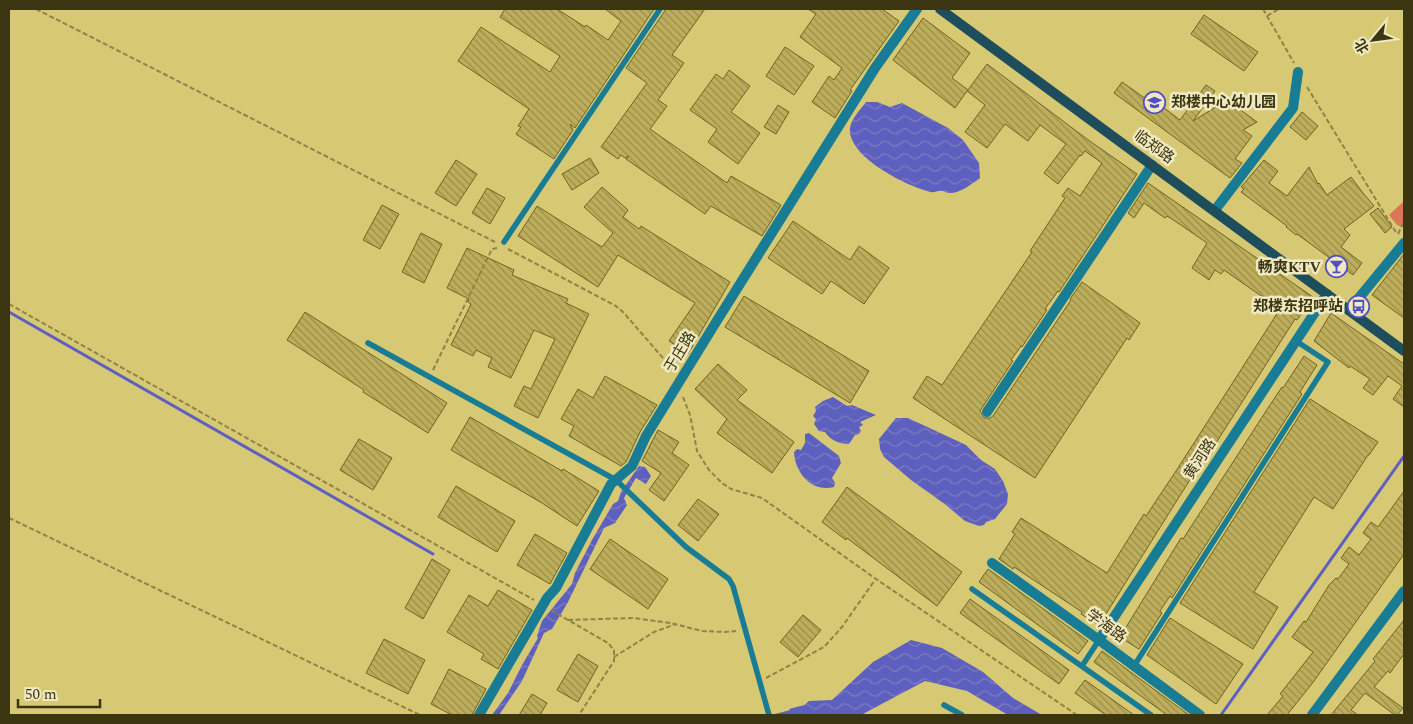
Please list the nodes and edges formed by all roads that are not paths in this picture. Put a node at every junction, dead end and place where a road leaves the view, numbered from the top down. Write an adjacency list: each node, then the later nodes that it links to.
1 (660, 9): 8 (lane)
2 (917, 9): 15 (street, 于庄路)
3 (940, 9): 5 (main road, 临郑路)
4 (1298, 72): 6 (street)
5 (1152, 165): 6 (main road, 临郑路); 14 (street)
6 (1215, 210): 9 (main road, 临郑路)
7 (1402, 241): 10 (street)
8 (503, 244)
9 (1327, 294): 10 (main road, 临郑路); 11 (street, 黄河路)
10 (1349, 310): 13 (main road, 临郑路)
11 (1296, 341): 19 (street, 黄河路); 21 (lane)
12 (368, 343): 15 (lane)
13 (1404, 351)
14 (987, 412)
15 (616, 480): 23 (lane); 24 (street, 于庄路)
16 (992, 563): 19 (street, 学海路)
17 (972, 589): 20 (lane)
18 (1404, 592): 28 (street)
19 (1099, 640): 20 (lane); 21 (street, 学海路)
20 (1082, 666): 26 (lane)
21 (1134, 666): 27 (street, 学海路)
22 (944, 705): 25 (lane)
23 (768, 714)
24 (480, 715)
25 (962, 715)
26 (1151, 715)
27 (1200, 715)
28 (1312, 715)

